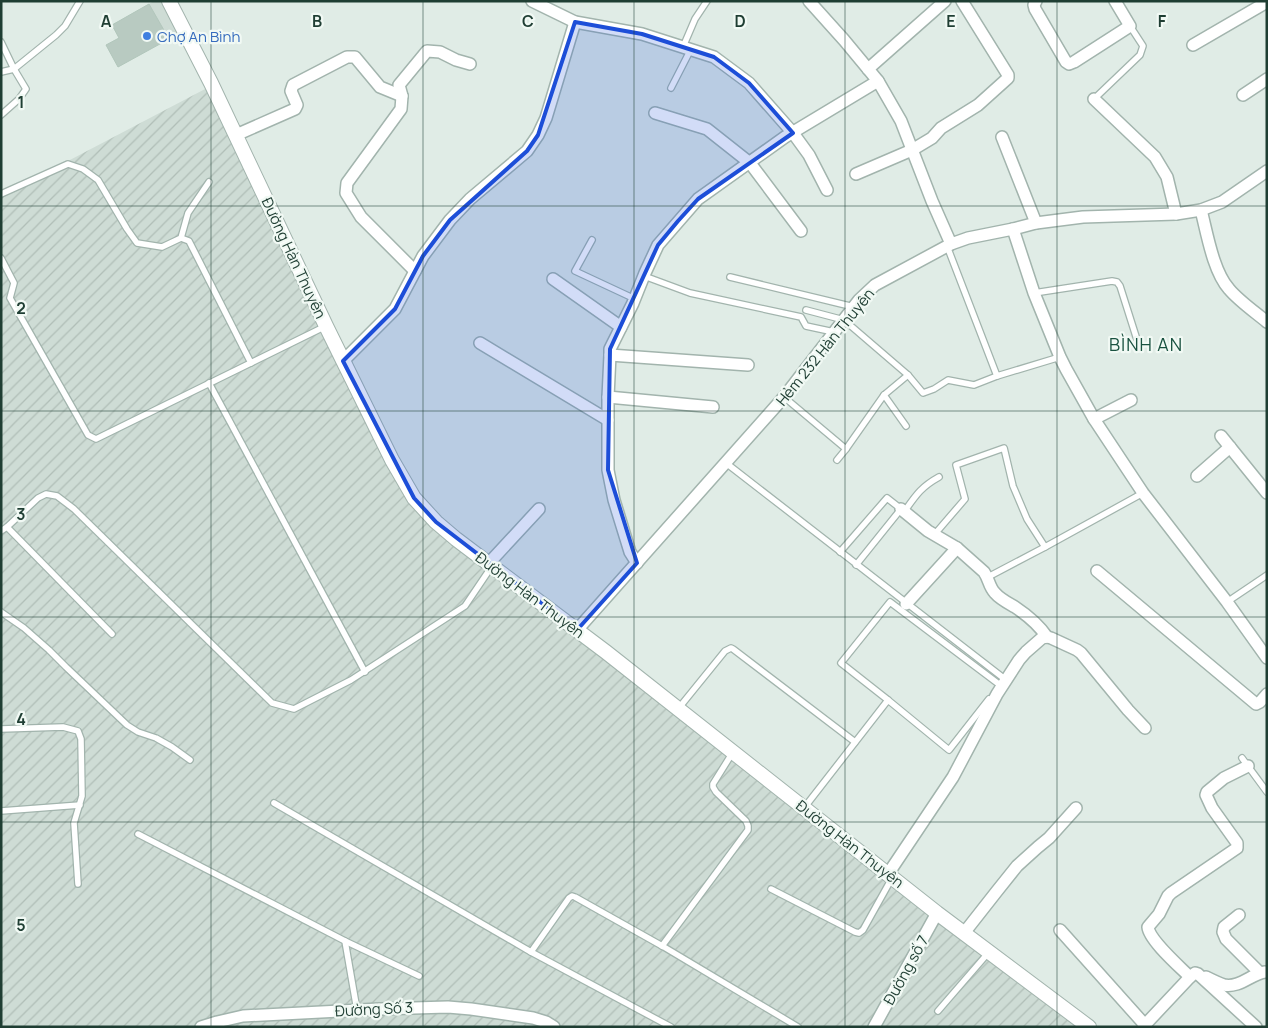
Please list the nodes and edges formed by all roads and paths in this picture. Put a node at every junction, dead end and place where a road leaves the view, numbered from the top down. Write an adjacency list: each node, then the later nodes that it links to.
1 (80, 1): 17 (lane)
2 (169, 1): 29 (street, Đường Hàn Thuyên)
3 (532, 1): 11 (street)
4 (707, 1): 15 (lane)
5 (810, 1): 18 (street)
6 (945, 1): 18 (street)
7 (962, 1): 31 (street)
8 (1036, 1): 12 (street)
9 (1115, 1): 12 (street)
10 (1267, 2): 14 (street)
11 (575, 22): 15 (street); 47 (street)
12 (1130, 26): 25 (lane)
13 (1, 42): 17 (lane)
14 (1193, 45)
15 (687, 48): 22 (lane); 28 (street)
16 (470, 64): 24 (street)
17 (14, 69): 19 (lane); 27 (lane)
18 (868, 70): 21 (street)
19 (1, 72)
20 (1267, 79): 23 (street)
21 (878, 81): 28 (street); 31 (street)
22 (671, 88)
23 (1243, 95)
24 (402, 96): 29 (street); 47 (street)
25 (1094, 99): 39 (street)
26 (655, 113): 32 (street)
27 (1, 115)
28 (793, 133): 32 (street); 36 (street)
29 (236, 135): 57 (street, Đường Hàn Thuyên)
30 (1002, 137): 40 (street)
31 (912, 150): 34 (street); 45 (street)
32 (750, 163): 42 (street); 48 (street)
33 (1267, 171): 38 (street, Hẻm 232 Hàn Thuyên)
34 (856, 174)
35 (209, 182): 43 (lane)
36 (828, 190)
37 (1, 194): 43 (lane)
38 (1201, 210): 39 (street, Hẻm 232 Hàn Thuyên); 56 (street)
39 (1176, 214): 40 (street, Hẻm 232 Hàn Thuyên)
40 (1036, 223): 41 (street, Hẻm 232 Hàn Thuyên)
41 (1013, 229): 45 (street, Hẻm 232 Hàn Thuyên); 51 (street)
42 (801, 231)
43 (181, 238): 65 (lane)
44 (592, 240): 52 (lane)
45 (949, 245): 53 (street, Hẻm 232 Hàn Thuyên); 68 (lane)
46 (1, 258): 69 (lane)
47 (415, 271): 64 (street)
48 (644, 276): 52 (street); 59 (lane)
49 (730, 277): 53 (lane)
50 (553, 278): 58 (street)
51 (1034, 294): 61 (lane); 63 (street)
52 (635, 300): 58 (street)
53 (854, 307): 55 (street, Hẻm 232 Hàn Thuyên)
54 (806, 310): 55 (lane)
55 (844, 320): 59 (street, Hẻm 232 Hàn Thuyên); 67 (lane)
56 (1267, 322)
57 (326, 326): 64 (street, Đường Hàn Thuyên); 65 (lane)
58 (621, 327): 62 (street)
59 (834, 332): 72 (street, Hẻm 232 Hàn Thuyên)
60 (480, 343): 76 (street)
61 (1139, 346)
62 (610, 355): 66 (street); 71 (street)
63 (1060, 357): 68 (lane); 75 (street)
64 (343, 361): 96 (street, Đường Hàn Thuyên)
65 (251, 363): 69 (lane)
66 (748, 365)
67 (908, 375): 68 (lane); 70 (lane)
68 (997, 376)
69 (210, 383): 108 (lane)
70 (884, 395): 77 (lane); 80 (lane)
71 (608, 397): 74 (street); 76 (street)
72 (784, 397): 80 (lane); 82 (street, Hẻm 232 Hàn Thuyên)
73 (1131, 400): 75 (street)
74 (713, 407)
75 (1094, 419): 85 (street)
76 (608, 420): 95 (street)
77 (906, 426)
78 (1221, 436): 79 (street)
79 (1230, 447): 83 (street); 86 (street)
80 (846, 449): 81 (lane)
81 (837, 460)
82 (726, 463): 94 (lane); 95 (street, Hẻm 232 Hàn Thuyên)
83 (1197, 476)
84 (939, 477): 88 (lane)
85 (1142, 493): 92 (lane); 101 (street)
86 (1267, 493)
87 (539, 510): 96 (street)
88 (903, 510): 91 (street); 94 (lane); 97 (lane)
89 (7, 527): 90 (lane); 105 (lane); 108 (lane)
90 (1, 531)
91 (934, 535): 92 (lane); 93 (street)
92 (1045, 547): 100 (lane)
93 (957, 548): 100 (street); 102 (street)
94 (840, 552): 97 (lane)
95 (637, 563): 104 (street, Hẻm 232 Hàn Thuyên)
96 (490, 565): 104 (street, Đường Hàn Thuyên); 108 (lane)
97 (856, 565): 102 (lane)
98 (1097, 571): 110 (street)
99 (1267, 574): 101 (lane)
100 (988, 577): 106 (street)
101 (1227, 602): 107 (street)
102 (906, 604): 109 (lane)
103 (1, 612): 117 (lane)
104 (577, 630): 112 (street, Đường Hàn Thuyên)
105 (112, 634)
106 (1047, 637): 109 (street); 114 (street)
107 (1267, 658)
108 (365, 672)
109 (1006, 680): 126 (street)
110 (1267, 694)
111 (888, 700): 111 (lane); 115 (lane)
112 (678, 709): 115 (lane); 116 (street, Đường Hàn Thuyên)
113 (1, 728): 121 (lane)
114 (1145, 728)
115 (855, 742): 122 (lane)
116 (733, 752): 122 (street, Đường Hàn Thuyên); 134 (lane)
117 (190, 760)
118 (1245, 762): 119 (lane); 138 (street)
119 (1267, 792)
120 (274, 803): 135 (lane)
121 (80, 806): 124 (lane); 127 (lane)
122 (804, 808): 126 (street, Đường Hàn Thuyên)
123 (1076, 808): 132 (street)
124 (1, 811)
125 (138, 834): 133 (lane)
126 (890, 876): 128 (lane); 129 (street, Đường Hàn Thuyên)
127 (78, 884)
128 (771, 889)
129 (937, 912): 132 (street, Đường Hàn Thuyên); 149 (street, Đường số 7)
130 (1239, 915): 137 (street)
131 (1060, 930): 145 (street)
132 (964, 933): 136 (street, Đường Hàn Thuyên)
133 (345, 941): 139 (lane); 140 (lane)
134 (662, 946): 135 (lane); 148 (lane)
135 (531, 952): 147 (lane)
136 (989, 952): 141 (lane); 150 (street, Đường Hàn Thuyên)
137 (1263, 972): 138 (street)
138 (1194, 975): 145 (street); 151 (street)
139 (419, 976)
140 (357, 1010): 142 (street, Đường Số 3); 143 (street, Đường Số 3)
141 (938, 1011)
142 (263, 1021): 146 (street, Đường Số 3)
143 (531, 1023): 144 (street, Đường Số 3)
144 (550, 1025)
145 (1145, 1026)
146 (201, 1027)
147 (671, 1027)
148 (798, 1027)
149 (874, 1027)
150 (1089, 1027)
151 (1256, 1027)

